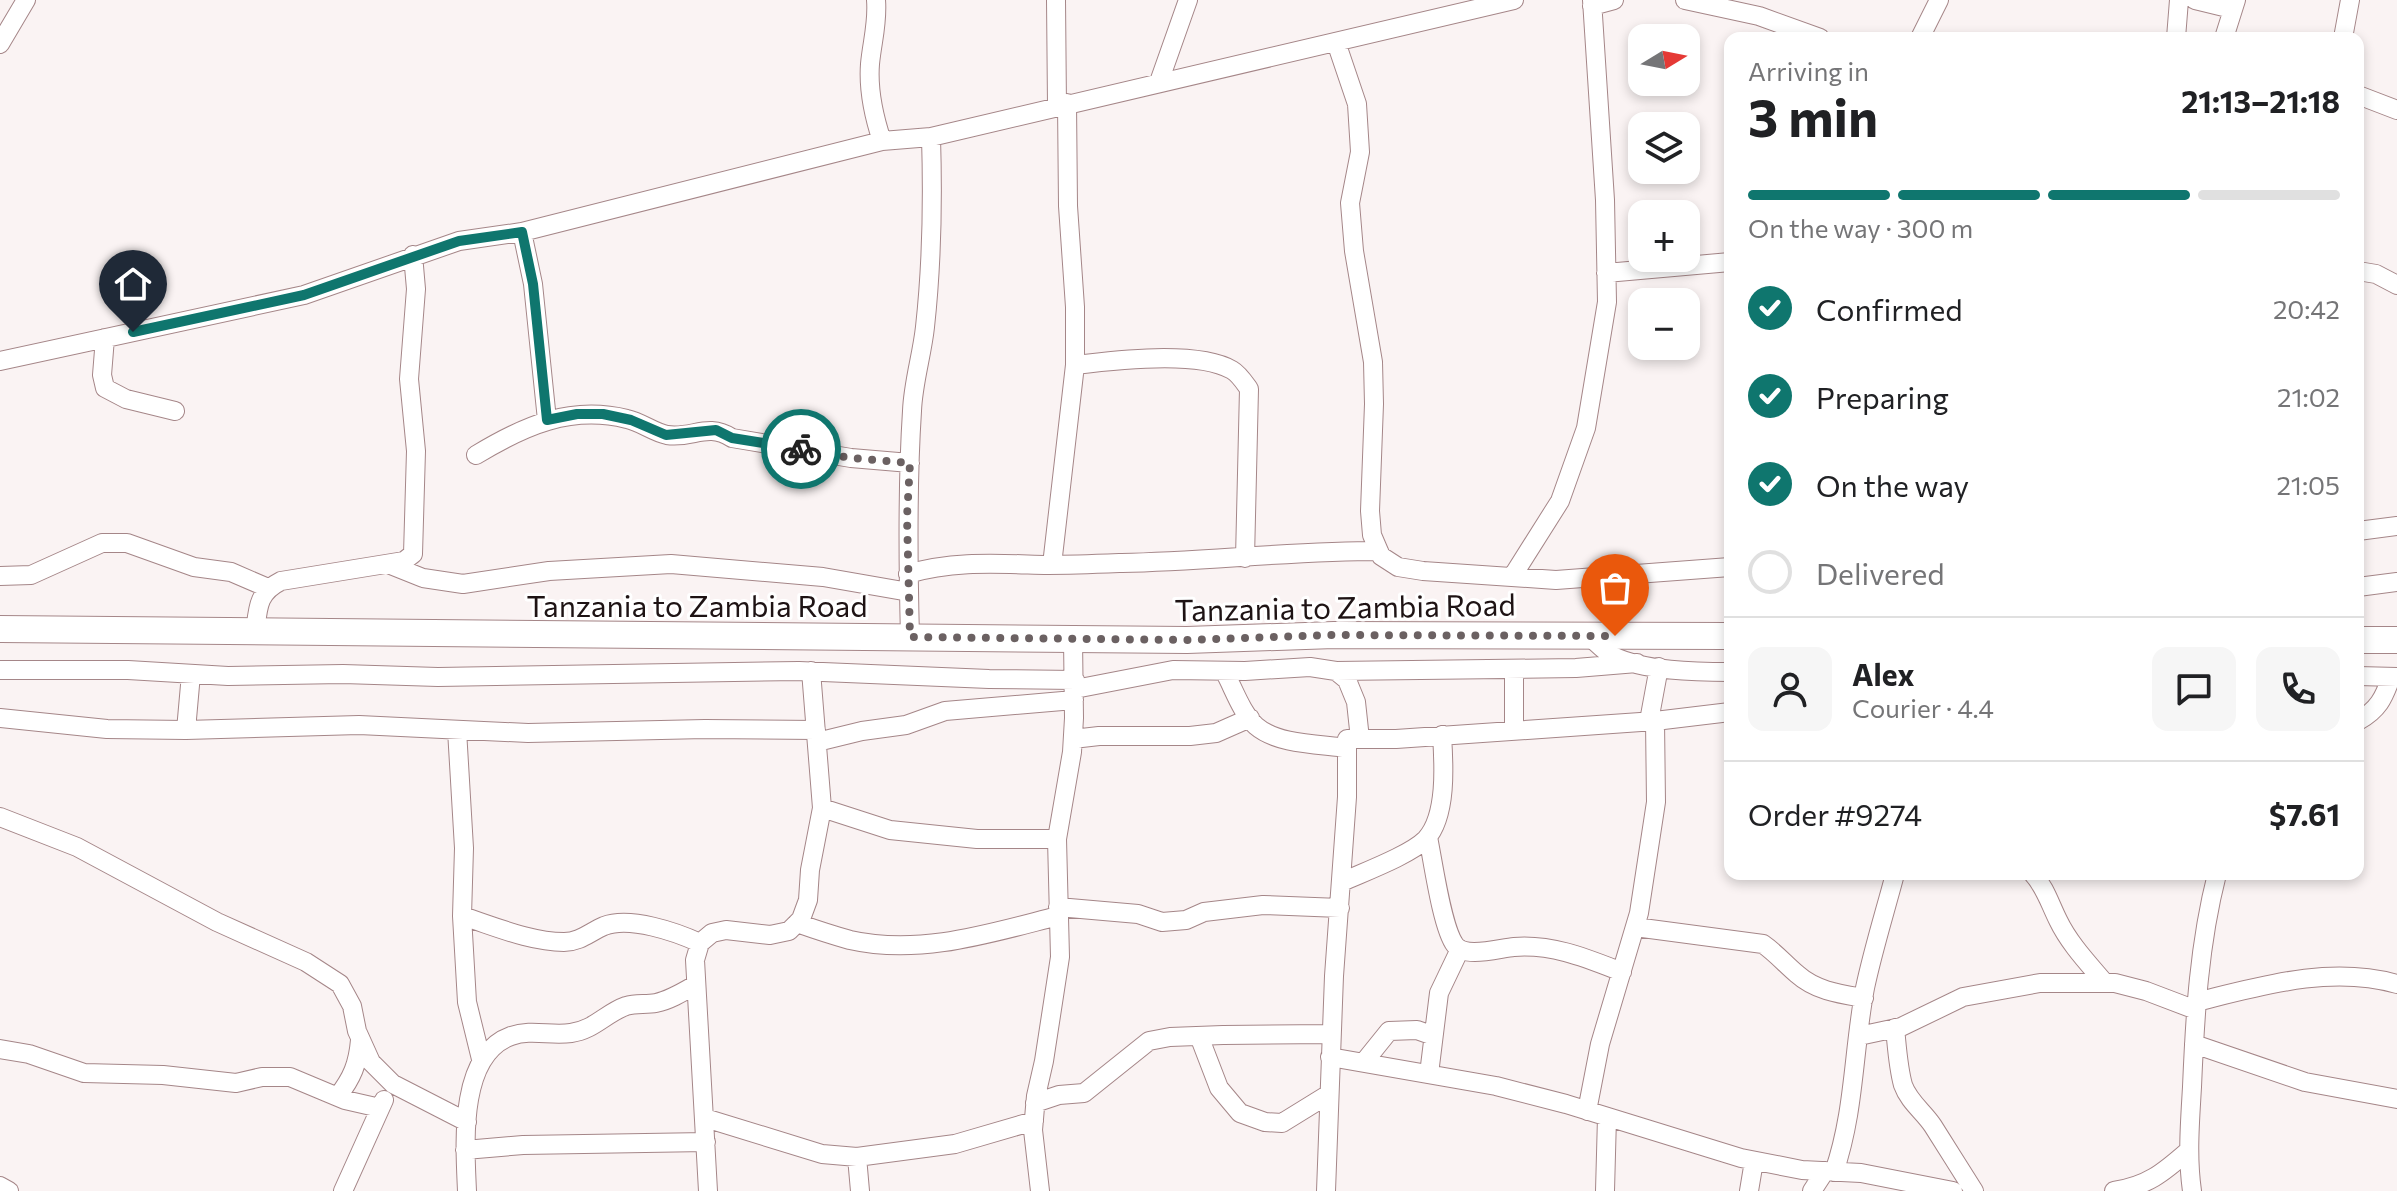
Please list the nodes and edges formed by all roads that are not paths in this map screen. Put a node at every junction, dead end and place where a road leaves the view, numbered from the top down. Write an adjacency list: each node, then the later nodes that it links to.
1 (26, 0): 20 (street)
2 (876, 0): 26 (street)
3 (1056, 0): 23 (street)
4 (1188, 0): 21 (street)
5 (1614, 0): 11 (street)
6 (1685, 0): 14 (street)
7 (1939, 0): 15 (street)
8 (2194, 0): 12 (street); 13 (street)
9 (2350, 0): 18 (street)
10 (1508, 1): 19 (street)
11 (1592, 3): 31 (street)
12 (2234, 4): 17 (street)
13 (2178, 7): 16 (street)
14 (1803, 32)
15 (1923, 32)
16 (2176, 32)
17 (2226, 32)
18 (2344, 32)
19 (1336, 42): 21 (street); 42 (street)
20 (0, 44)
21 (1159, 82): 23 (street)
22 (2364, 97): 24 (street)
23 (1062, 105): 25 (street); 35 (street)
24 (2397, 110)
25 (931, 137): 26 (street); 39 (street)
26 (882, 141): 27 (street)
27 (522, 232): 28 (street); 37 (street)
28 (413, 255): 33 (street); 44 (street)
29 (1724, 263): 31 (street)
30 (2364, 272): 32 (street)
31 (1606, 273): 48 (street)
32 (2397, 285)
33 (105, 338): 34 (street); 36 (street)
34 (0, 361)
35 (1075, 365): 43 (street); 45 (street)
36 (175, 411)
37 (547, 420): 38 (street); 39 (street)
38 (476, 455)
39 (910, 463): 50 (street)
40 (2397, 526): 41 (street)
41 (2364, 530)
42 (1379, 551): 43 (street); 48 (street)
43 (1245, 558): 45 (street)
44 (388, 564): 50 (street); 52 (street)
45 (1052, 565): 50 (street)
46 (1724, 567): 48 (street)
47 (0, 576): 52 (street)
48 (1512, 577)
49 (2397, 582): 51 (street)
50 (908, 583): 57 (street)
51 (2364, 586)
52 (268, 588): 54 (street)
53 (0, 629): 54 (highway, Tanzania to Zambia Road)
54 (255, 633): 57 (highway, Tanzania to Zambia Road)
55 (1589, 636): 56 (highway, Tanzania to Zambia Road); 58 (highway, Tanzania to Zambia Road); 61 (street)
56 (1724, 636)
57 (910, 637): 58 (highway, Tanzania to Zambia Road)
58 (1073, 639): 72 (street)
59 (2364, 640): 60 (highway)
60 (2397, 640)
61 (1637, 663): 62 (street); 63 (street)
62 (1659, 667): 68 (street); 77 (street)
63 (1514, 669): 67 (street); 80 (street)
64 (0, 670): 69 (street)
65 (811, 671): 69 (street); 72 (street); 82 (street)
66 (1224, 671): 67 (street); 72 (street); 75 (street)
67 (1336, 671): 84 (street)
68 (1724, 672)
69 (191, 674): 78 (street)
70 (2364, 676): 71 (street)
71 (2394, 677): 76 (street)
72 (1075, 689): 82 (street); 83 (street)
73 (1724, 713): 77 (street)
74 (0, 718): 78 (street)
75 (1250, 718): 83 (street); 84 (street)
76 (2364, 718)
77 (1652, 721): 80 (street); 97 (street)
78 (186, 730): 79 (street)
79 (457, 730): 82 (street); 95 (street)
80 (1514, 730): 81 (street)
81 (1442, 735): 84 (street); 87 (street)
82 (816, 736): 85 (street)
83 (1073, 739): 88 (street)
84 (1354, 744): 92 (street)
85 (822, 808): 88 (street); 96 (street)
86 (0, 817): 111 (street)
87 (1428, 837): 92 (street); 99 (street)
88 (1057, 839): 94 (street)
89 (1894, 880): 104 (street)
90 (2039, 880): 101 (street)
91 (2215, 880): 105 (street)
92 (1342, 882): 93 (street)
93 (1340, 908): 94 (street); 107 (street)
94 (1058, 912): 96 (street); 124 (street)
95 (462, 916): 98 (street); 115 (street)
96 (797, 923): 98 (street)
97 (1635, 927): 100 (street); 104 (street)
98 (700, 943): 103 (street)
99 (1460, 949): 100 (street); 108 (street)
100 (1622, 972): 123 (street)
101 (2104, 982): 105 (street); 106 (street)
102 (2397, 984): 105 (street)
103 (695, 985): 115 (street); 126 (street)
104 (1864, 998): 110 (street)
105 (2196, 1006): 112 (street)
106 (1895, 1028): 110 (street); 146 (street)
107 (1331, 1034): 109 (street); 114 (street)
108 (1431, 1035): 116 (street); 117 (street)
109 (1199, 1036): 119 (street); 124 (street)
110 (1859, 1036): 133 (street)
111 (360, 1037): 118 (street); 120 (street)
112 (2194, 1044): 121 (street); 130 (street)
113 (0, 1049): 120 (street)
114 (1330, 1057): 116 (street); 119 (street)
115 (481, 1059): 127 (street)
116 (1364, 1062): 117 (street)
117 (1429, 1074): 123 (street)
118 (393, 1084): 122 (street); 127 (street)
119 (1329, 1094): 141 (street)
120 (338, 1096): 122 (street)
121 (2397, 1099)
122 (380, 1108): 136 (street)
123 (1587, 1111): 125 (street)
124 (1034, 1112): 131 (street); 140 (street)
125 (1607, 1117): 132 (street); 142 (street)
126 (705, 1118): 128 (street); 131 (street)
127 (467, 1122): 129 (street)
128 (706, 1142): 129 (street); 138 (street)
129 (465, 1150): 137 (street)
130 (2188, 1151): 147 (street); 148 (street)
131 (857, 1157): 139 (street)
132 (1754, 1161): 133 (street); 143 (street)
133 (1835, 1177): 144 (street); 145 (street)
134 (0, 1186): 135 (street)
135 (9, 1191)
136 (343, 1191)
137 (467, 1191)
138 (708, 1191)
139 (860, 1191)
140 (1040, 1191)
141 (1326, 1191)
142 (1605, 1191)
143 (1749, 1191)
144 (1812, 1191)
145 (1953, 1191)
146 (1974, 1191)
147 (2114, 1191)
148 (2192, 1191)

